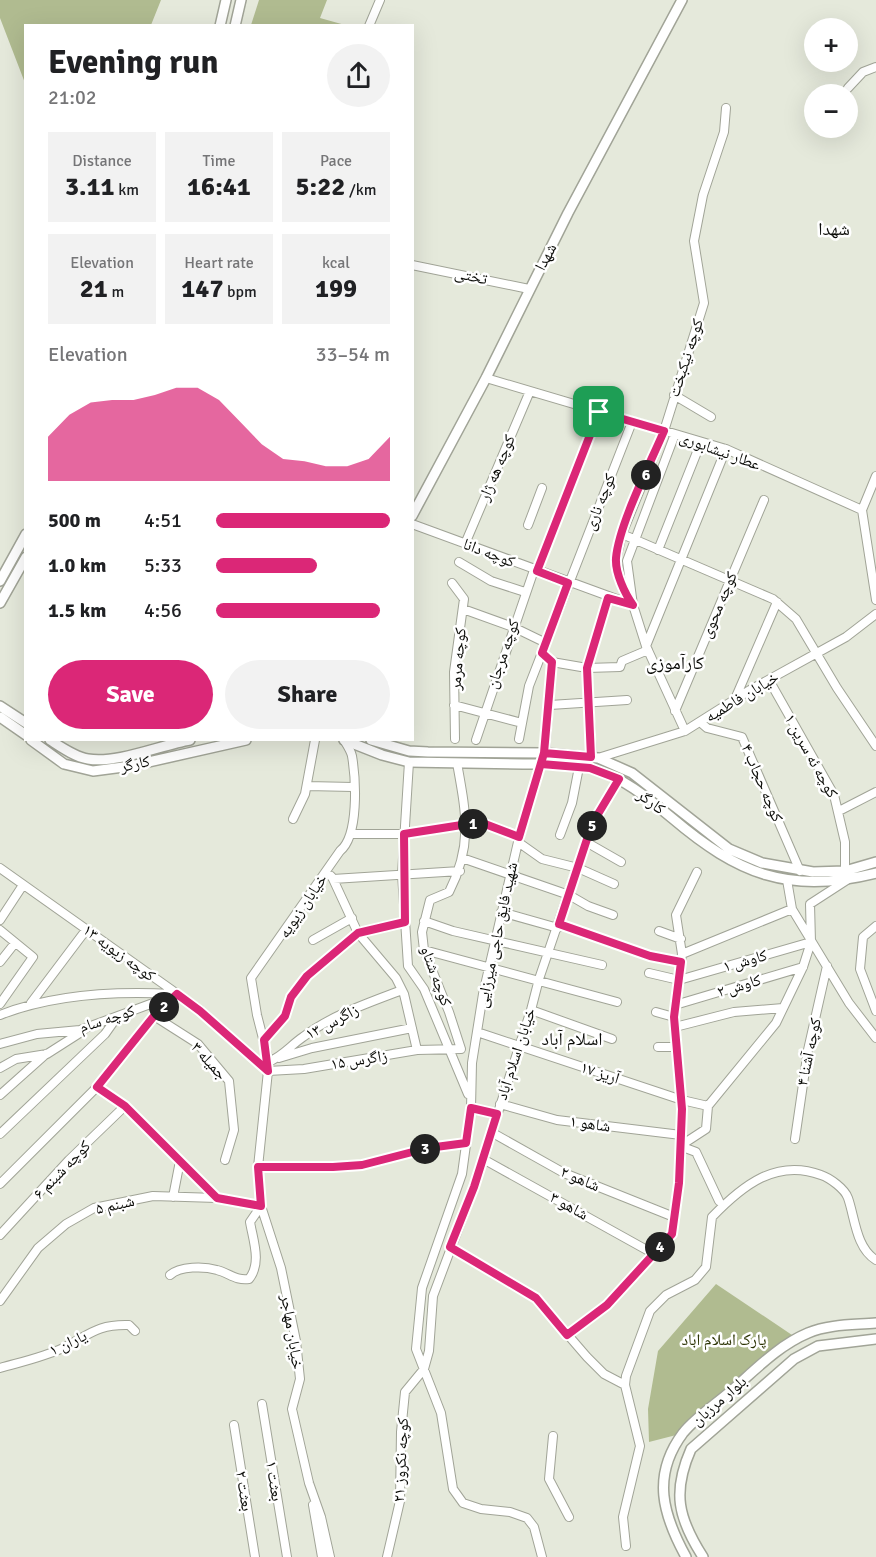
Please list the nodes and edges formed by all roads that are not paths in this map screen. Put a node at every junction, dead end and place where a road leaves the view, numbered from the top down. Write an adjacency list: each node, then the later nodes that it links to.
1 (226, 0): 5 (main road)
2 (241, 0): 6 (main road)
3 (380, 0): 7 (street)
4 (682, 0): 12 (main road, شهدا)
5 (220, 24)
6 (235, 24)
7 (370, 24)
8 (876, 67): 9 (street)
9 (852, 84)
10 (726, 108): 15 (street, کوچه نیکبخت)
11 (414, 265): 12 (street, تختی)
12 (529, 289): 13 (main road, شهدا)
13 (486, 378): 14 (street, عطار نیشابوری); 27 (main road, شهدا)
14 (530, 391): 16 (street, عطار نیشابوری); 33 (street, کوچه هه ژار)
15 (674, 395): 17 (street); 19 (street, کوچه نیکبخت)
16 (599, 412): 18 (street, عطار نیشابوری); 40 (street, کوچه مرجان)
17 (711, 417)
18 (632, 422): 19 (street, عطار نیشابوری); 44 (street, کوچه ناری)
19 (664, 431): 20 (street, عطار نیشابوری); 30 (street, کوچه نیکبخت)
20 (675, 434): 21 (street, عطار نیشابوری); 32 (street)
21 (701, 442): 22 (street, عطار نیشابوری); 34 (street)
22 (726, 449): 26 (street, عطار نیشابوری); 38 (street)
23 (876, 476): 26 (street)
24 (542, 488): 29 (street)
25 (764, 500): 41 (street, کوچه محوی)
26 (862, 510): 47 (street)
27 (414, 512)
28 (414, 525): 33 (street, کوچه دانا)
29 (528, 525)
30 (622, 534): 32 (street); 50 (street, کوچه نیکبخت)
31 (24, 538): 35 (main road)
32 (633, 539): 34 (street); 50 (street)
33 (465, 544): 40 (street, کوچه دانا)
34 (658, 550): 38 (street)
35 (15, 554): 36 (main road); 42 (main road)
36 (24, 558)
37 (24, 560): 49 (main road)
38 (682, 560): 41 (street); 55 (street)
39 (459, 562): 45 (street)
40 (536, 571): 44 (street, کوچه دانا); 45 (street, کوچه مرجان)
41 (729, 580): 48 (street); 67 (street, کوچه محوی)
42 (0, 581)
43 (452, 583): 51 (street, کوچه مرمر)
44 (568, 583): 46 (street, کوچه دانا); 54 (street, کوچه ناری)
45 (525, 592): 53 (street, کوچه مرجان)
46 (608, 598): 50 (street, کوچه دانا); 59 (street)
47 (876, 600)
48 (777, 602): 57 (street); 62 (street)
49 (0, 603)
50 (633, 605): 55 (street)
51 (463, 609): 53 (street); 63 (street, کوچه مرمر)
52 (876, 614): 57 (street, خیابان فاطمیه)
53 (513, 627): 54 (street); 68 (street, کوچه مرجان)
54 (546, 643): 56 (street, کوچه ناری)
55 (647, 648): 59 (street); 67 (street)
56 (542, 653): 58 (street); 72 (street, کوچه ناری)
57 (817, 654): 60 (street, خیابان فاطمیه); 86 (street)
58 (552, 662): 59 (street); 64 (street)
59 (587, 668): 65 (street)
60 (769, 680): 62 (street, خیابان فاطمیه); 97 (street, کوچه ئه سرین ۱)
61 (627, 700): 65 (street)
62 (734, 700): 71 (street, خیابان فاطمیه)
63 (454, 705): 68 (street); 75 (street, کوچه مرمر)
64 (550, 705): 65 (street); 87 (street)
65 (589, 705): 88 (street)
66 (0, 706): 70 (main road)
67 (675, 711): 73 (street)
68 (483, 713): 72 (street); 77 (street, کوچه مرجان)
69 (0, 717): 74 (main road)
70 (24, 722)
71 (700, 722): 73 (street, خیابان فاطمیه); 111 (street, کوچه حجاب ۴)
72 (522, 723): 76 (street, کوچه ناری)
73 (684, 731): 88 (street, خیابان فاطمیه)
74 (24, 734)
75 (455, 739)
76 (519, 739)
77 (476, 740)
78 (32, 741): 81 (main road, کارگر)
79 (53, 741): 80 (main road, کارگر)
80 (186, 741)
81 (241, 741)
82 (315, 741): 94 (street)
83 (345, 741): 95 (street)
84 (347, 741): 89 (main road, کارگر)
85 (374, 741): 87 (main road, کارگر)
86 (876, 746)
87 (544, 753): 88 (main road, کارگر); 91 (main road)
88 (595, 758): 111 (main road, کارگر)
89 (409, 762): 90 (main road, کارگر); 101 (street)
90 (457, 763): 91 (main road, کارگر); 99 (street, کوچه شتاو)
91 (541, 764): 92 (main road, کارگر); 103 (street, شهید فایق حاجی میرزایی)
92 (579, 767): 93 (main road, کارگر); 102 (street)
93 (619, 779): 104 (street, خیابان اسلام آباد); 119 (main road, کارگر)
94 (307, 786): 95 (street); 98 (street)
95 (353, 787): 100 (street)
96 (876, 792): 97 (street)
97 (839, 811): 117 (street, کوچه ئه سرین ۱)
98 (293, 819)
99 (468, 824): 101 (street); 103 (street); 105 (street, کوچه شتاو)
100 (352, 834): 101 (street); 110 (street, خیابان زیویه)
101 (404, 834): 115 (street)
102 (560, 835)
103 (519, 840): 109 (street); 116 (street, شهید فایق حاجی میرزایی)
104 (586, 843): 106 (street); 109 (street, خیابان اسلام آباد)
105 (462, 858): 112 (street, کوچه شتاو); 116 (street)
106 (621, 861)
107 (876, 862): 117 (main road, کارگر)
108 (0, 868): 121 (street, کوچه زیویه ۱۳)
109 (578, 868): 120 (street); 122 (street, خیابان اسلام آباد)
110 (327, 871): 118 (street); 172 (street, خیابان زیویه)
111 (800, 871): 117 (main road, کارگر)
112 (460, 872): 115 (street); 128 (street, کوچه شتاو)
113 (697, 872): 136 (street)
114 (876, 873): 117 (main road, کارگر)
115 (402, 874): 118 (street); 129 (street)
116 (510, 874): 122 (street); 124 (street, شهید فایق حاجی میرزایی)
117 (846, 876): 119 (main road, کارگر); 139 (street)
118 (333, 879): 126 (street)
119 (787, 880): 123 (street)
120 (614, 884)
121 (23, 885): 127 (street); 133 (street, کوچه زیویه ۱۳)
122 (569, 895): 125 (street); 130 (street, خیابان اسلام آباد)
123 (792, 909): 139 (street); 143 (street)
124 (501, 912): 130 (street); 138 (street, شهید فایق حاجی میرزایی)
125 (613, 915)
126 (352, 918): 135 (street); 137 (street)
127 (0, 920)
128 (424, 921): 138 (street); 141 (street, کوچه شتاو)
129 (405, 922): 135 (street); 178 (street)
130 (559, 926): 142 (street, خیابان اسلام آباد); 143 (street)
131 (875, 929): 160 (street)
132 (0, 930): 140 (street)
133 (86, 930): 153 (street, کوچه زیویه ۱۳); 155 (street)
134 (659, 931): 136 (street)
135 (358, 933): 152 (street); 172 (street)
136 (681, 939): 143 (street)
137 (313, 940)
138 (495, 940): 142 (street); 146 (street, شهید فایق حاجی میرزایی)
139 (811, 942): 147 (street); 148 (street); 151 (street, کاوش ۱)
140 (15, 943): 144 (street); 156 (street)
141 (424, 950): 146 (street); 178 (street, کوچه شتاو)
142 (548, 951): 145 (street); 150 (street, خیابان اسلام آباد)
143 (682, 958): 151 (street)
144 (0, 962)
145 (602, 965)
146 (489, 966): 150 (street); 169 (street, شهید فایق حاجی میرزایی)
147 (827, 966): 170 (street); 194 (street, کوچه آشنا ۴)
148 (803, 967): 157 (street, کاوش ۲); 158 (street)
149 (649, 973): 151 (street)
150 (539, 979): 154 (street); 159 (street, خیابان اسلام آباد)
151 (679, 980): 157 (street)
152 (402, 990): 168 (street); 180 (street, زاگرس ۱۳)
153 (177, 994): 155 (street); 163 (street); 164 (street, کوچه سام); 182 (street, کوچه زیویه ۱۳)
154 (617, 1002)
155 (31, 1003): 162 (street)
156 (0, 1004)
157 (675, 1005): 165 (street)
158 (783, 1008): 167 (street); 188 (street)
159 (531, 1010): 171 (street); 174 (street, خیابان اسلام آباد)
160 (876, 1011)
161 (656, 1012): 165 (street)
162 (0, 1015)
163 (154, 1016): 183 (street); 198 (street, جمیله ۳)
164 (117, 1017): 166 (street, کوچه سام); 192 (street)
165 (674, 1017): 167 (street)
166 (89, 1026): 173 (street, کوچه سام); 179 (street)
167 (675, 1027): 176 (street)
168 (412, 1028): 177 (street); 180 (street)
169 (477, 1032): 174 (street, آریز ۱۷); 189 (street, شهید فایق حاجی میرزایی)
170 (876, 1038)
171 (612, 1039)
172 (264, 1040): 180 (street, خیابان زیویه)
173 (0, 1044)
174 (518, 1047): 185 (street, آریز ۱۷); 186 (street, خیابان اسلام آباد)
175 (658, 1047): 176 (street)
176 (677, 1047): 185 (street)
177 (417, 1050): 178 (street, زاگرس ۱۵); 182 (street, زاگرس ۱۵)
178 (449, 1051): 189 (street)
179 (47, 1054): 181 (street); 184 (street)
180 (272, 1061): 182 (street, خیابان زیویه)
181 (0, 1068)
182 (268, 1071): 200 (street)
183 (97, 1087): 187 (street); 201 (street)
184 (0, 1095)
185 (682, 1100): 188 (street, آریز ۱۷); 193 (street)
186 (500, 1104): 190 (street, خیابان اسلام آباد); 193 (street, شاهو ۱)
187 (125, 1106): 199 (street); 207 (street, کوچه شبنم ۶)
188 (708, 1106): 196 (street)
189 (471, 1108): 190 (street); 195 (street, خیابان اسلام آباد)
190 (497, 1114): 191 (street, خیابان اسلام آباد)
191 (491, 1132): 197 (street, خیابان اسلام آباد); 206 (street, شاهو ۲)
192 (0, 1134)
193 (681, 1135): 196 (street)
194 (795, 1139)
195 (466, 1143): 200 (street); 218 (street, خیابان اسلام آباد)
196 (680, 1146): 204 (street); 206 (street)
197 (483, 1159): 208 (street, خیابان اسلام آباد); 209 (street, شاهو ۳)
198 (225, 1160)
199 (180, 1161): 202 (street); 203 (street)
200 (258, 1167): 205 (street)
201 (0, 1184)
202 (172, 1197): 203 (street, شبنم ۵); 212 (street, شبنم ۵)
203 (217, 1198): 205 (street, شبنم ۵)
204 (719, 1201)
205 (261, 1206): 211 (street); 223 (street, خیابان مهاجر)
206 (674, 1217): 209 (street)
207 (0, 1235)
208 (450, 1247): 215 (street); 218 (street, خیابان اسلام آباد)
209 (654, 1254): 215 (street)
210 (876, 1260): 219 (street)
211 (170, 1275)
212 (0, 1301)
213 (876, 1323): 232 (main road, بلوار مرزبان)
214 (135, 1331): 217 (street, یاران ۱)
215 (567, 1335): 219 (street)
216 (876, 1339): 233 (main road)
217 (0, 1368)
218 (424, 1369): 230 (street, کوچه نکروز ۲۱); 231 (street, خیابان اسلام آباد)
219 (625, 1385): 225 (street)
220 (262, 1404): 227 (street, بعثت ۱)
221 (234, 1425): 226 (street, بعثت ۲)
222 (553, 1436): 224 (street)
223 (312, 1494): 228 (street, خیابان مهاجر); 229 (street, خیابان مهاجر)
224 (569, 1517)
225 (626, 1546)
226 (255, 1557)
227 (287, 1557)
228 (322, 1557)
229 (330, 1557)
230 (387, 1557)
231 (542, 1557)
232 (686, 1557)
233 (703, 1557)

